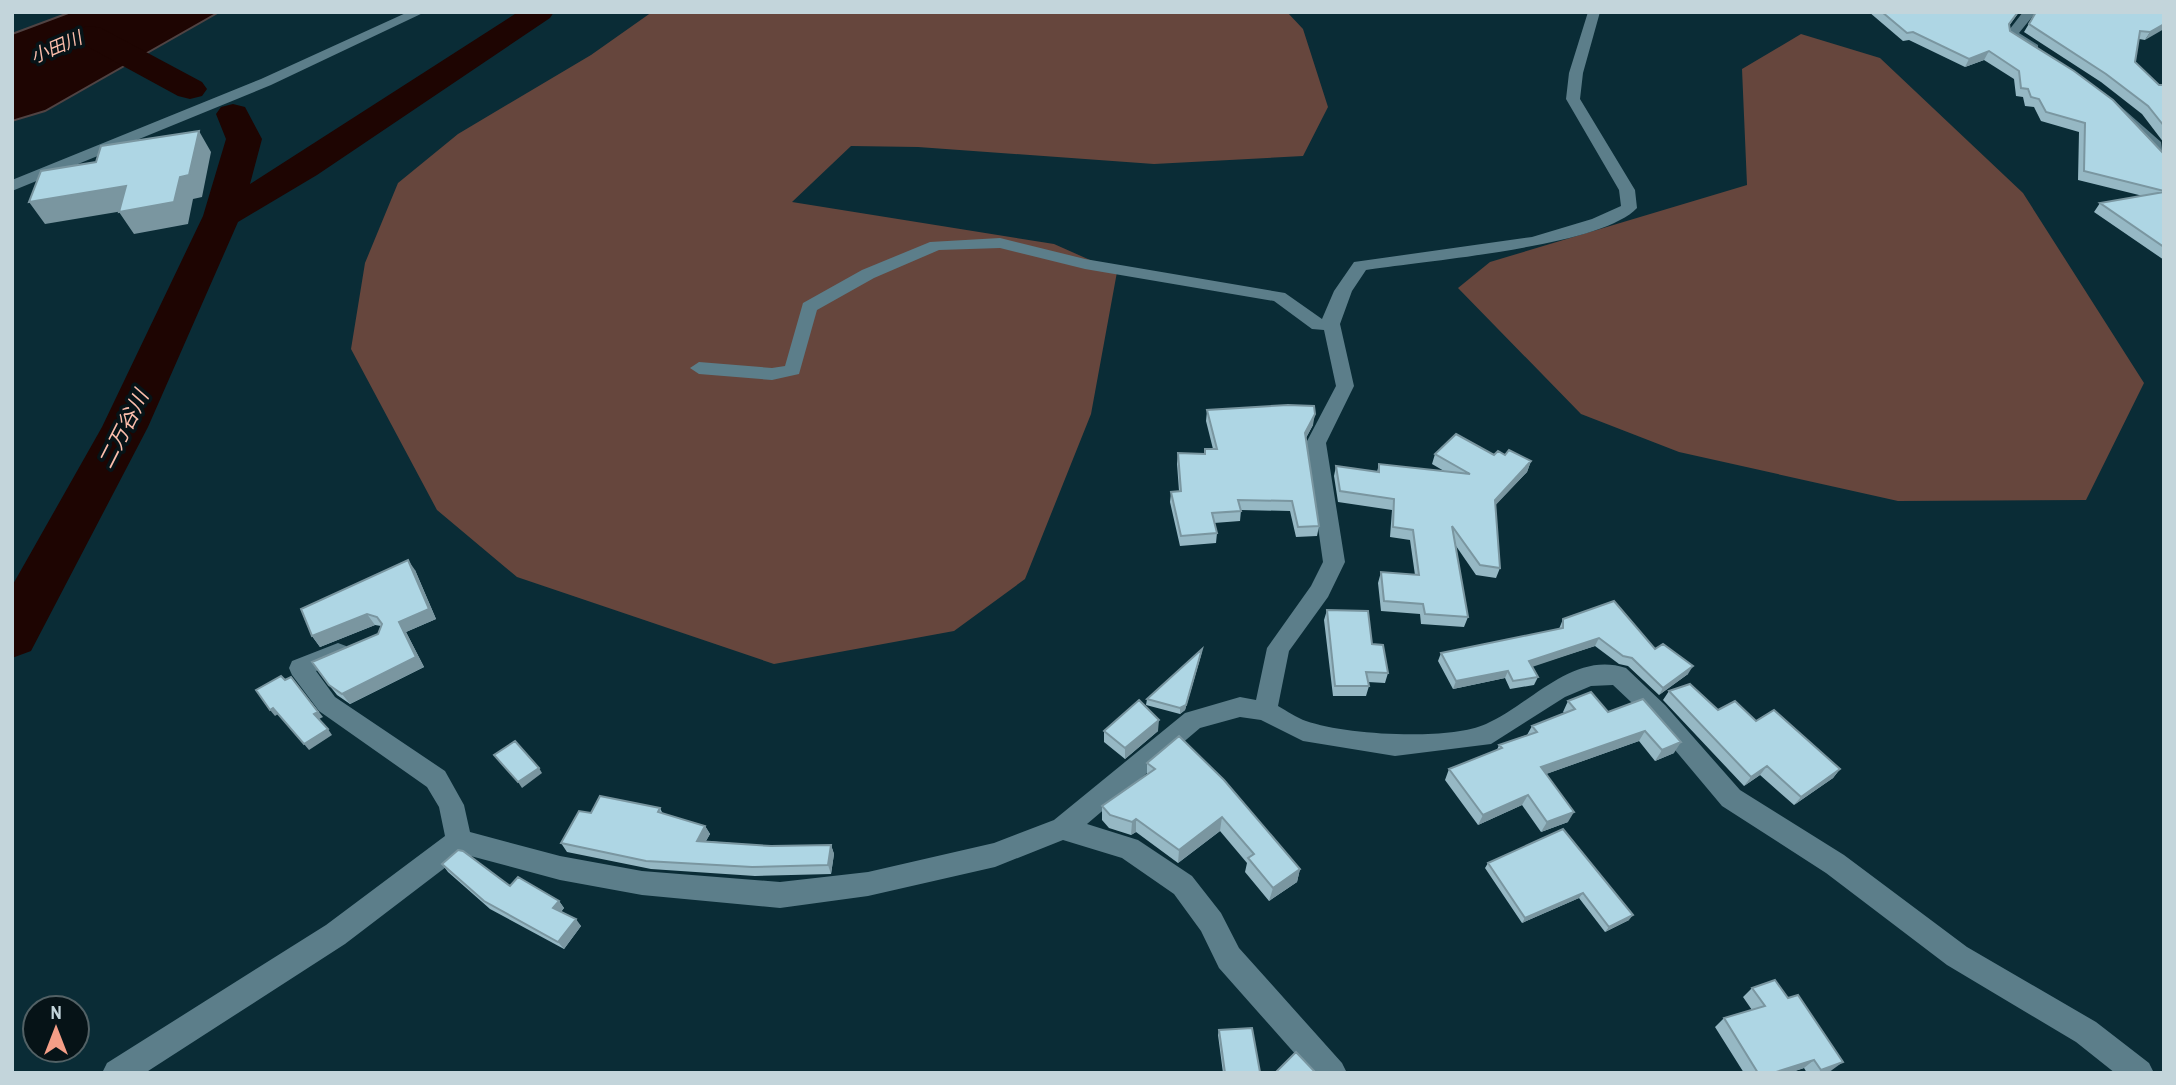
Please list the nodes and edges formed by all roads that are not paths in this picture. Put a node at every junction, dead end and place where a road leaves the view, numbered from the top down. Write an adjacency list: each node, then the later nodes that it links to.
1 (419, 12): 7 (street)
2 (1594, 12): 8 (street)
3 (2030, 12): 4 (street)
4 (2043, 54)
5 (2100, 92): 6 (street)
6 (2164, 158)
7 (12, 186)
8 (1331, 324): 9 (street); 11 (street)
9 (699, 368)
10 (363, 641): 13 (street)
11 (1265, 711): 12 (street); 16 (street)
12 (1063, 828): 13 (street); 15 (street)
13 (458, 841): 14 (street)
14 (117, 1073)
15 (1332, 1073)
16 (2139, 1073)

